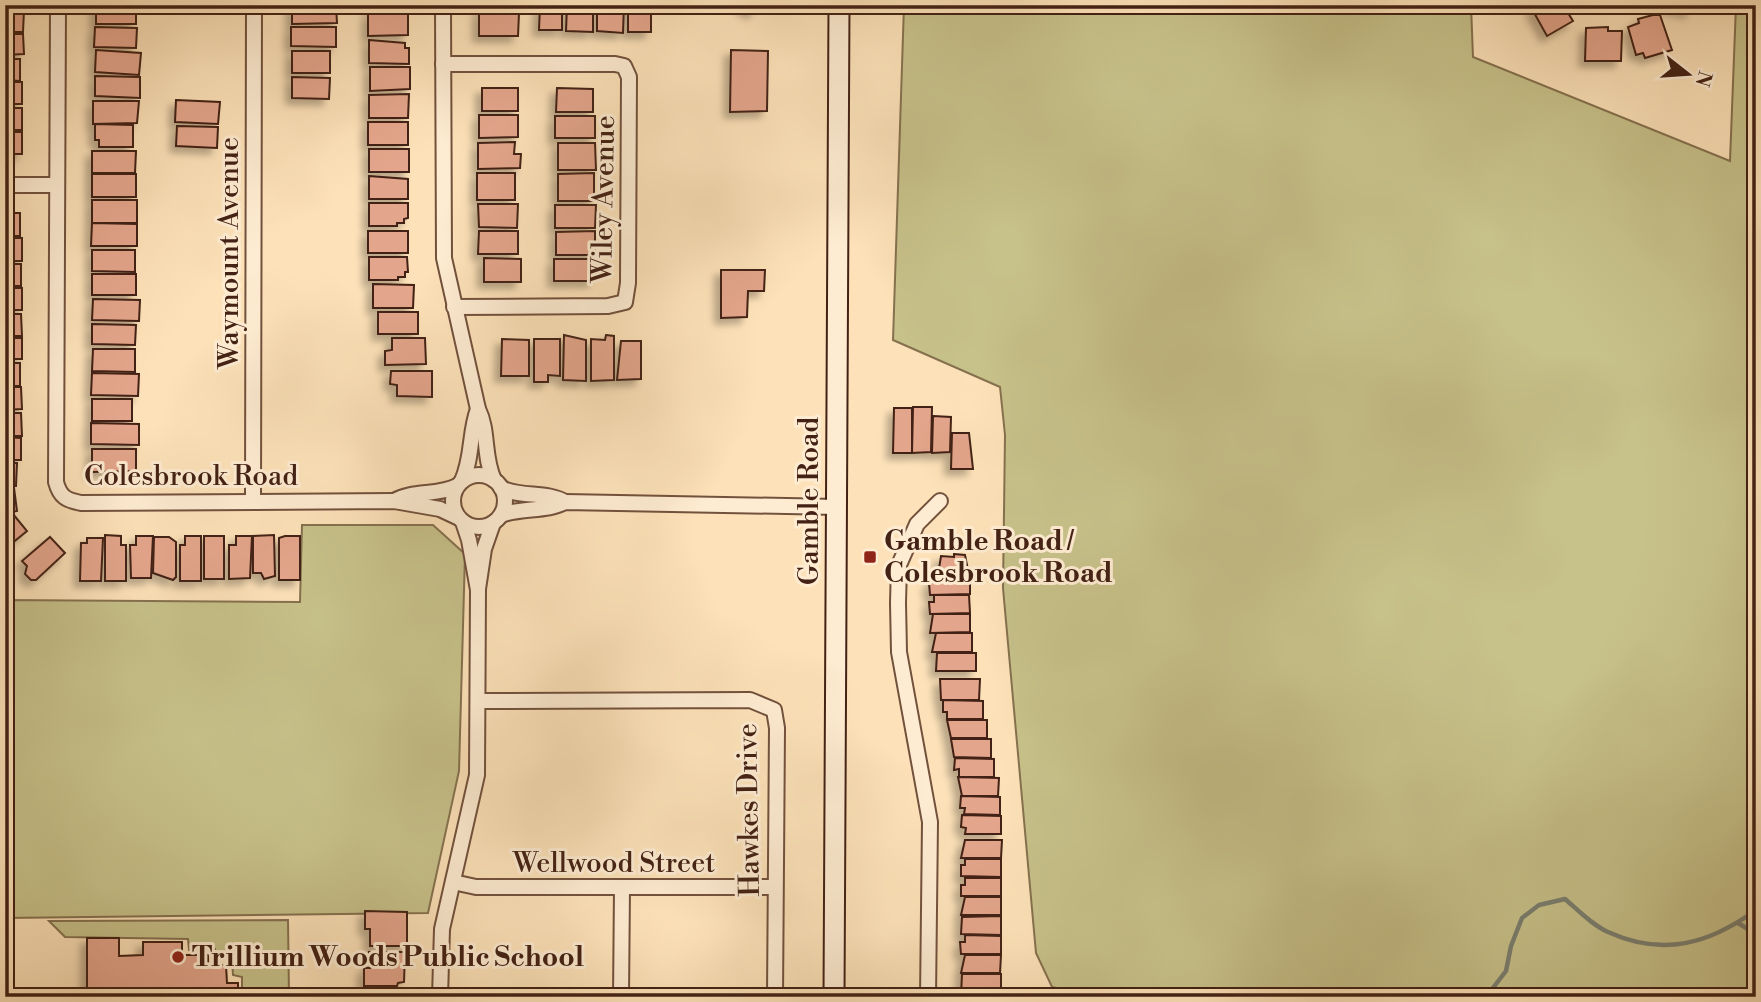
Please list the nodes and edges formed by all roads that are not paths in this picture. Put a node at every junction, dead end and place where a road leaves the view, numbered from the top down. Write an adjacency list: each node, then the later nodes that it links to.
1 (58, 5): 7 (street, Colesbrook Road)
2 (254, 5): 13 (street, Waymount Avenue)
3 (443, 5): 5 (street)
4 (839, 5): 16 (main road, Gamble Road)
5 (443, 64): 8 (street); 8 (street, Wiley Avenue)
6 (5, 185): 7 (street)
7 (57, 185): 13 (street, Colesbrook Road)
8 (454, 307): 9 (street)
9 (478, 410): 10 (street); 11 (street)
10 (459, 483): 11 (street); 14 (street, Colesbrook Road); 18 (street)
11 (498, 484): 15 (street); 17 (street)
12 (940, 500): 28 (street)
13 (253, 501): 14 (street, Colesbrook Road)
14 (394, 501): 18 (street, Colesbrook Road)
15 (565, 502): 16 (street); 17 (street)
16 (836, 507): 27 (main road, Gamble Road)
17 (497, 519): 18 (street); 19 (street)
18 (460, 520): 19 (street)
19 (478, 590): 20 (street)
20 (478, 701): 21 (street); 22 (street, Hawkes Drive)
21 (453, 882): 23 (street, Wellwood Street); 24 (street)
22 (775, 887): 23 (street, Wellwood Street); 26 (street, Hawkes Drive)
23 (622, 888): 25 (street)
24 (440, 997)
25 (621, 997)
26 (775, 997)
27 (834, 997)
28 (928, 997)

